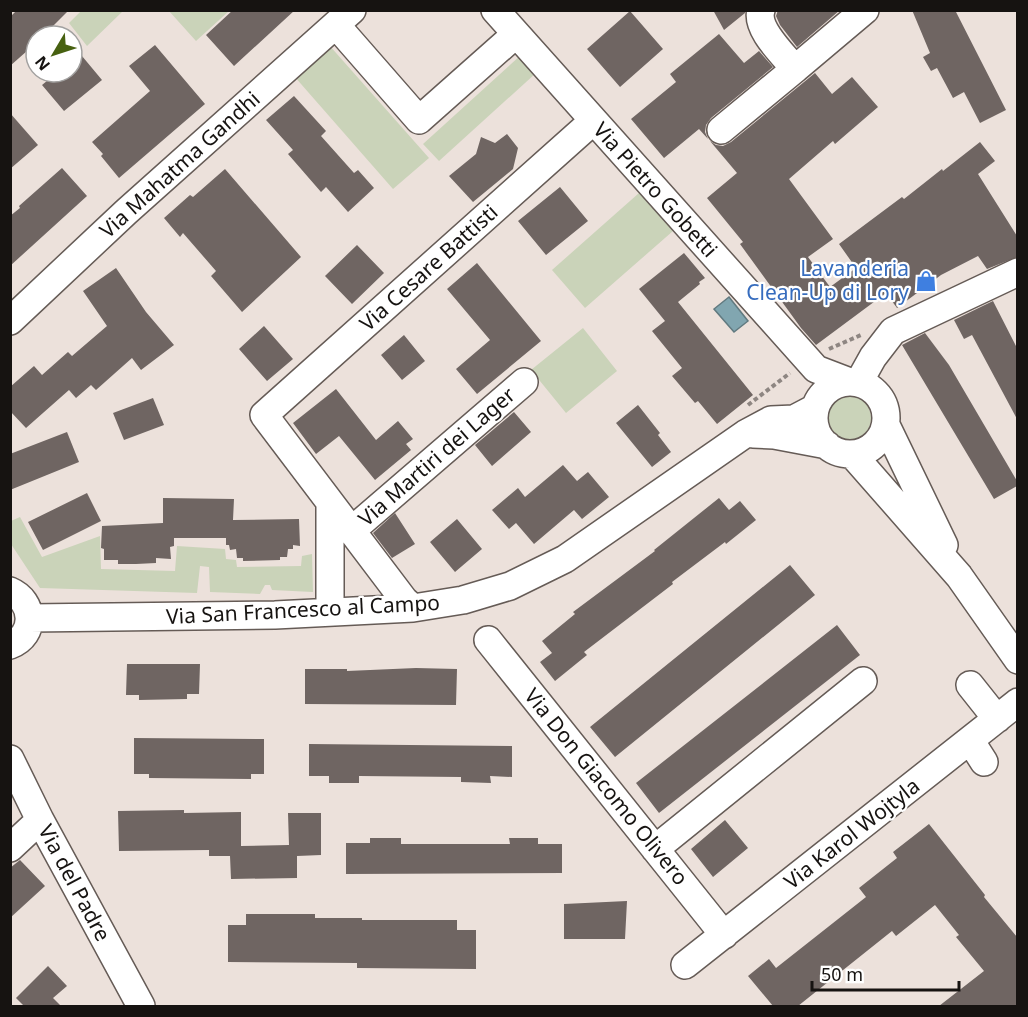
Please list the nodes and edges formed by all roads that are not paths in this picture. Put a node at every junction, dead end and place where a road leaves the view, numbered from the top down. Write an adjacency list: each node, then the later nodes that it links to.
1 (495, 10): 5 (street, Via Pietro Gobetti)
2 (760, 10): 6 (street)
3 (865, 10): 6 (street)
4 (344, 17): 5 (street); 10 (street, Via Mahatma Gandhi)
5 (516, 34): 7 (street, Via Pietro Gobetti)
6 (795, 69): 8 (street)
7 (593, 121): 11 (street, Via Pietro Gobetti); 15 (street, Via Cesare Battisti)
8 (721, 130)
9 (1017, 272): 13 (street)
10 (10, 321)
11 (812, 365): 13 (street, Via Pietro Gobetti); 14 (street)
12 (524, 382): 21 (street, Via Martiri dei Lager)
13 (854, 382): 14 (street); 17 (street)
14 (817, 404): 16 (street, Via San Francesco al Campo); 18 (street)
15 (264, 415): 20 (street, Via Martiri dei Lager)
16 (743, 422): 18 (street); 24 (street, Via San Francesco al Campo)
17 (885, 425): 19 (street); 22 (street)
18 (827, 446): 19 (street)
19 (852, 454): 22 (street)
20 (330, 503): 21 (street, Via Martiri dei Lager); 25 (street)
21 (351, 531): 24 (street, Via Martiri dei Lager)
22 (959, 576): 29 (street)
23 (10, 591): 26 (street)
24 (412, 608): 25 (street, Via San Francesco al Campo)
25 (330, 612): 26 (street, Via San Francesco al Campo)
26 (30, 618): 28 (street)
27 (488, 640): 36 (street, Via Don Giacomo Olivero)
28 (10, 645)
29 (1017, 660)
30 (863, 681): 36 (street)
31 (970, 686): 32 (street)
32 (1007, 710): 37 (street, Via Karol Wojtyla)
33 (10, 759): 34 (street, Via del Padre)
34 (40, 820): 35 (street); 39 (street, Via del Padre)
35 (10, 848)
36 (655, 849): 37 (street, Via Don Giacomo Olivero)
37 (724, 935): 38 (street, Via Karol Wojtyla)
38 (685, 965)
39 (141, 1006)

